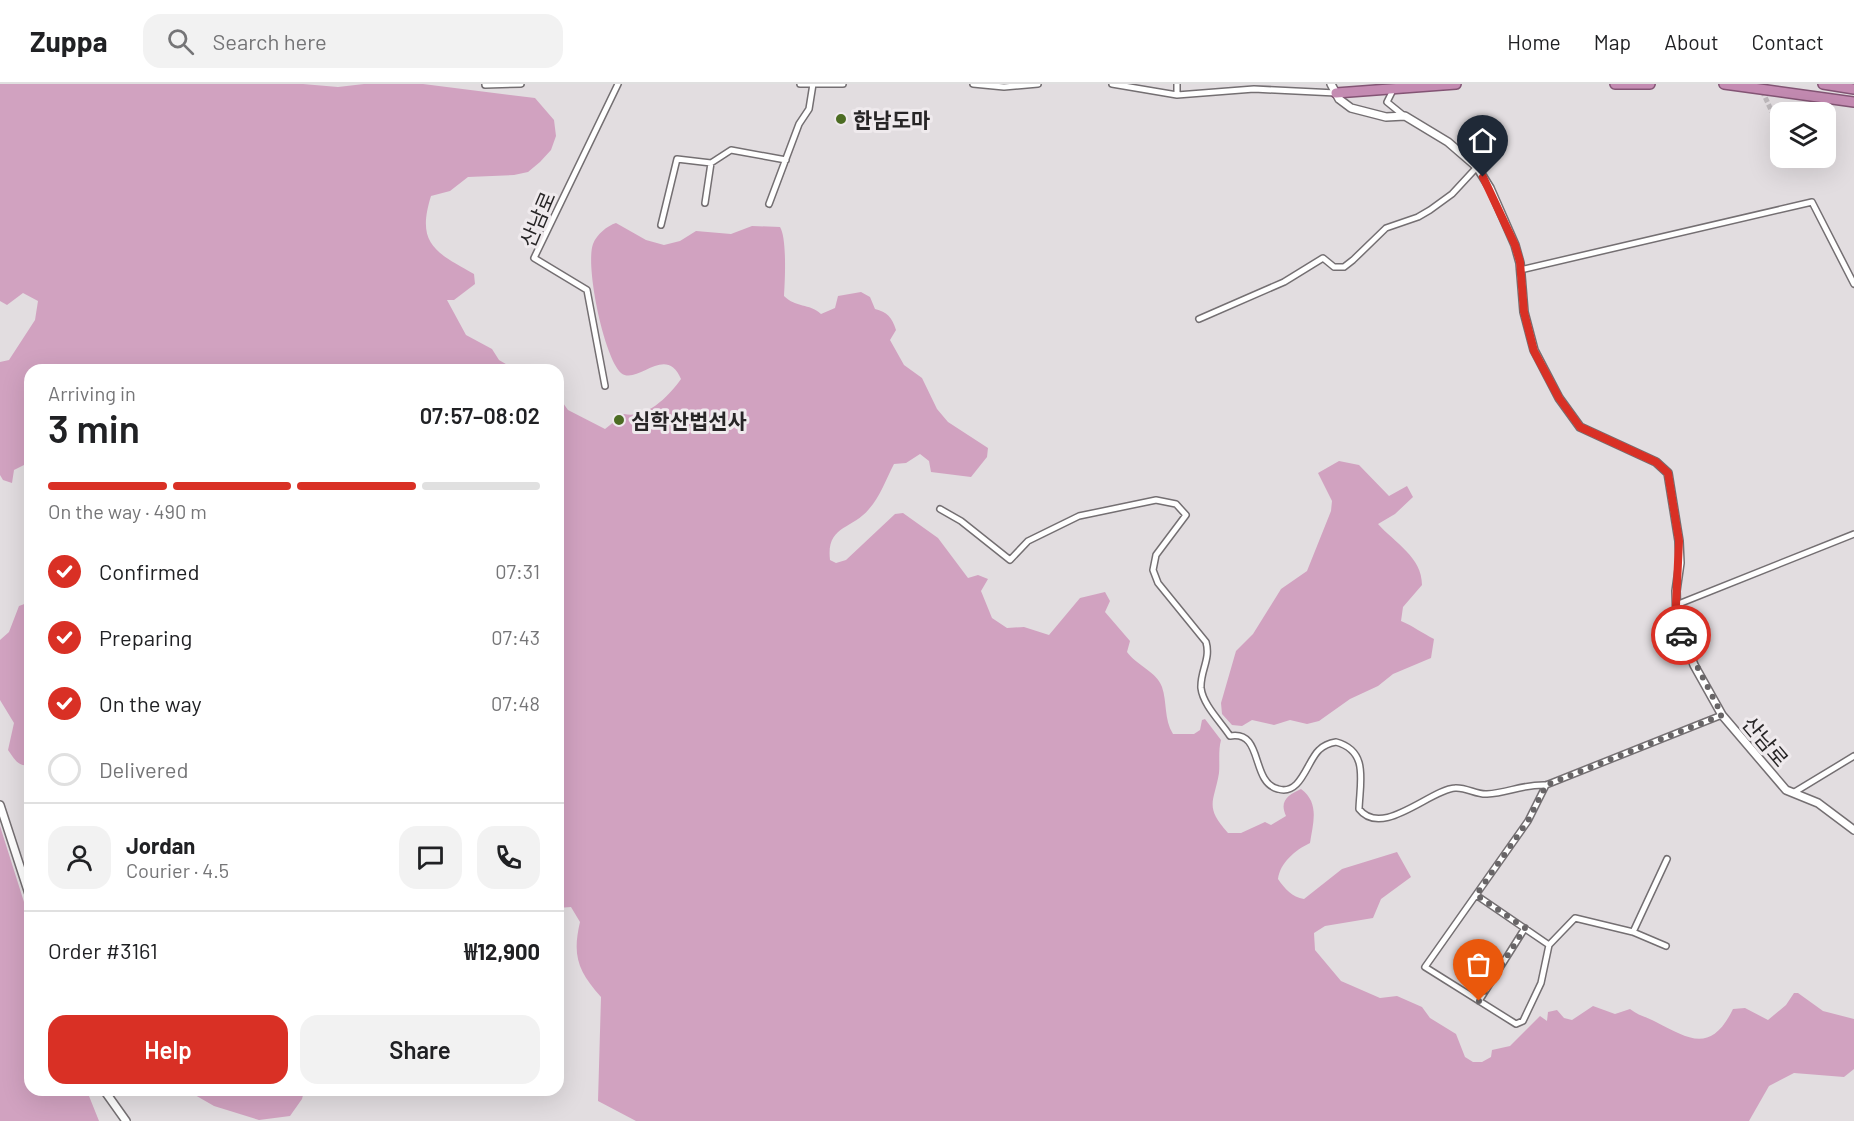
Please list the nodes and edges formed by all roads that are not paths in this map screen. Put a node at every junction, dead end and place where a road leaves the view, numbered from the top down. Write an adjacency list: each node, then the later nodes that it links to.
1 (521, 84): 14 (street)
2 (618, 84): 32 (street, 산남로)
3 (800, 84): 15 (street)
4 (843, 84): 15 (street)
5 (973, 84): 6 (street)
6 (1038, 84)
7 (1112, 84): 20 (street)
8 (1331, 84): 19 (street)
9 (1456, 84): 17 (highway)
10 (1615, 84): 11 (highway)
11 (1650, 84)
12 (1724, 84): 21 (highway)
13 (1823, 84): 18 (highway)
14 (485, 85)
15 (813, 85): 23 (street)
16 (1177, 85): 20 (street)
17 (1395, 88): 19 (highway); 22 (street)
18 (1854, 89)
19 (1336, 93): 20 (street); 22 (street, 산남로)
20 (1177, 95)
21 (1854, 102)
22 (1405, 116): 25 (street, 산남로)
23 (786, 160): 24 (street); 27 (street)
24 (711, 163): 26 (street); 28 (street)
25 (1476, 167): 29 (street, 산남로); 31 (street)
26 (705, 203)
27 (769, 204)
28 (661, 225)
29 (1520, 270): 30 (street); 35 (street, 산남로)
30 (1854, 284)
31 (1199, 319)
32 (605, 386)
33 (940, 509): 38 (street)
34 (1854, 534): 35 (street)
35 (1676, 605): 36 (street, 산남로)
36 (1722, 715): 38 (street); 39 (street, 산남로)
37 (1854, 756): 39 (street)
38 (1546, 785): 44 (street)
39 (1792, 794): 41 (street, 산남로)
40 (0, 805): 43 (street)
41 (1854, 830)
42 (1667, 859): 46 (street)
43 (24, 879)
44 (1476, 895): 45 (street); 49 (street)
45 (1525, 928): 47 (street); 49 (street)
46 (1633, 932): 47 (street); 48 (street)
47 (1550, 945): 49 (street)
48 (1666, 946)
49 (1479, 1001)
50 (108, 1096): 51 (street)
51 (126, 1121)

